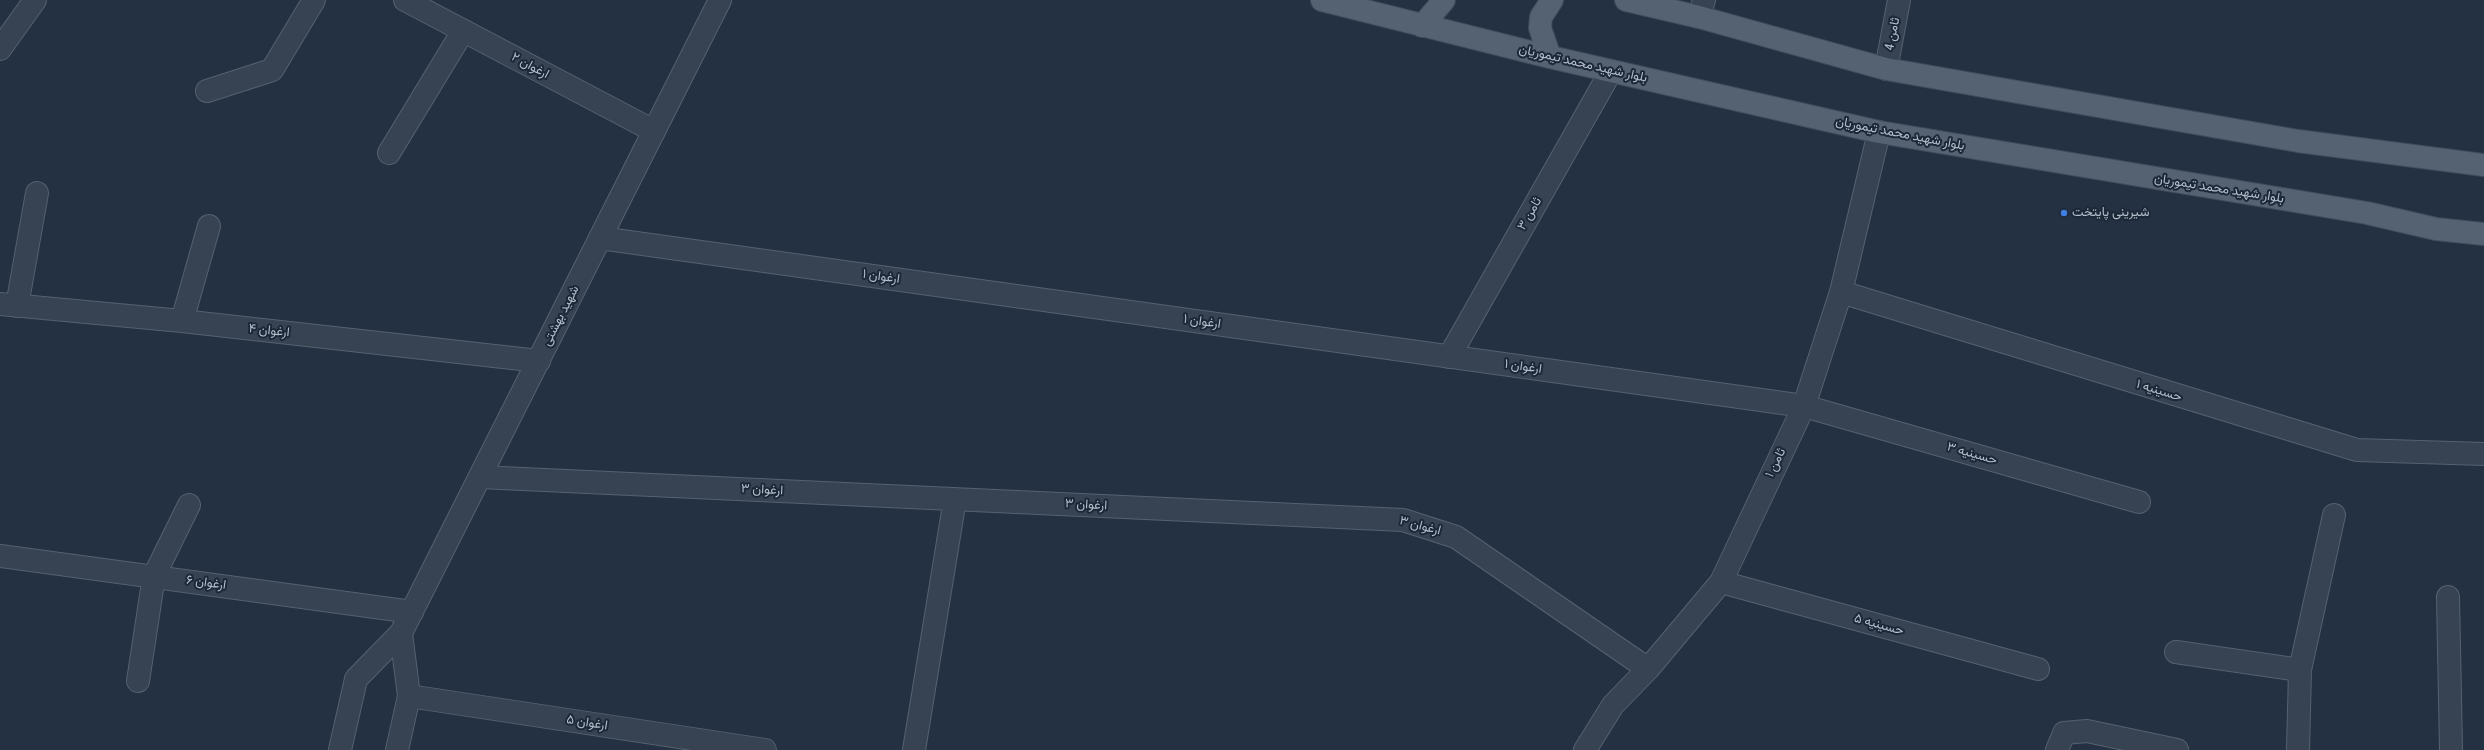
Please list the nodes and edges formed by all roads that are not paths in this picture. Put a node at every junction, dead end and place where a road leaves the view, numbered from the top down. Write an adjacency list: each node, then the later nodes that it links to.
1 (35, 0): 13 (street)
2 (314, 0): 17 (street)
3 (405, 0): 12 (street, ارغوان ۲)
4 (720, 0): 18 (street, شهید بهشتی)
5 (1322, 0): 11 (main road, بلوار شهید محمد تیموریان)
6 (1444, 0): 11 (main road)
7 (1552, 0): 14 (main road)
8 (1626, 0): 10 (main road)
9 (1899, 0): 15 (street, ثامن 4)
10 (1702, 8): 15 (main road)
11 (1422, 26): 14 (main road, بلوار شهید محمد تیموریان)
12 (463, 31): 18 (street, ارغوان ۲); 20 (street)
13 (0, 49)
14 (1550, 57): 16 (main road, بلوار شهید محمد تیموریان)
15 (1886, 69): 21 (main road)
16 (1611, 71): 19 (main road, بلوار شهید محمد تیموریان); 29 (street, ثامن ۳)
17 (208, 91)
18 (654, 131): 25 (street, شهید بهشتی)
19 (1879, 132): 24 (main road, بلوار شهید محمد تیموریان); 26 (street, ثامن ۱)
20 (390, 153)
21 (2484, 165)
22 (37, 194): 27 (street)
23 (209, 226): 28 (street)
24 (2484, 234)
25 (600, 238): 29 (street, ارغوان ۱); 30 (street, شهید بهشتی)
26 (1841, 292): 31 (street, ثامن ۱); 32 (street, حسینیه ۱)
27 (8, 305): 28 (street, ارغوان ۴)
28 (182, 321): 30 (street, ارغوان ۴)
29 (1449, 356): 31 (street, ارغوان ۱)
30 (539, 361): 33 (street, شهید بهشتی)
31 (1804, 406): 35 (street, حسینیه ۳); 40 (street, ثامن ۱)
32 (2484, 454)
33 (480, 477): 34 (street, ارغوان ۳); 42 (street, شهید بهشتی)
34 (956, 498): 45 (street, ارغوان ۳); 54 (street)
35 (2139, 502)
36 (188, 505): 39 (street)
37 (2334, 515): 47 (street)
38 (0, 556): 39 (street, ارغوان ۶)
39 (154, 576): 42 (street, ارغوان ۶); 48 (street)
40 (1721, 582): 45 (street, ثامن ۱); 46 (street, حسینیه ۵)
41 (2448, 597): 58 (street)
42 (412, 612): 43 (street, شهید بهشتی)
43 (402, 633): 49 (street); 51 (street, شهید بهشتی)
44 (2176, 652): 47 (street)
45 (1648, 669): 55 (street, ثامن ۱)
46 (2038, 669)
47 (2300, 670): 57 (street)
48 (138, 681)
49 (409, 696): 52 (street); 53 (street, ارغوان ۵)
50 (2061, 742): 56 (street)
51 (340, 750)
52 (397, 750)
53 (764, 750)
54 (914, 750)
55 (1585, 750)
56 (2177, 750)
57 (2298, 750)
58 (2451, 750)

